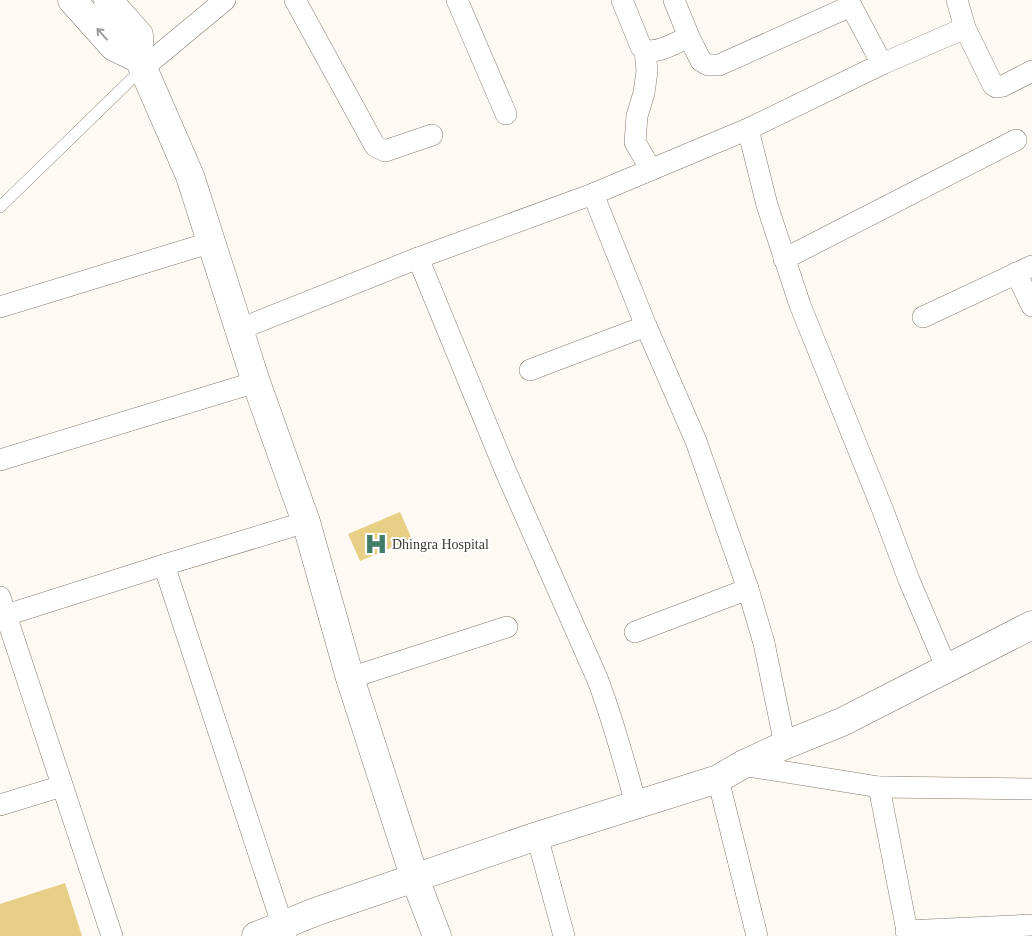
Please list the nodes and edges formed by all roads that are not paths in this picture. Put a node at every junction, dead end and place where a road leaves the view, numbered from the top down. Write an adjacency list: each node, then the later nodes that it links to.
1 (72, 0): 13 (street, one-way to 1)
2 (108, 0): 13 (street)
3 (224, 0): 13 (street)
4 (296, 0): 18 (street)
5 (457, 0): 16 (street)
6 (622, 0): 12 (street)
7 (674, 0): 11 (street)
8 (957, 0): 10 (street)
9 (849, 3): 11 (street); 14 (street)
10 (965, 28): 14 (street); 15 (street)
11 (689, 37): 12 (street)
12 (645, 50): 20 (street)
13 (141, 63): 22 (lane); 23 (street)
14 (882, 64): 17 (street)
15 (1032, 71)
16 (506, 114)
17 (748, 129): 20 (street); 25 (street)
18 (432, 135)
19 (1016, 140): 25 (street)
20 (651, 170): 21 (street)
21 (593, 194): 24 (street); 30 (street)
22 (0, 208)
23 (212, 242): 28 (street); 31 (street)
24 (418, 258): 31 (street); 50 (street)
25 (784, 259): 42 (street)
26 (1024, 269): 27 (street); 29 (street)
27 (1032, 306)
28 (0, 307)
29 (923, 317)
30 (646, 326): 32 (street); 37 (street)
31 (240, 329): 33 (street)
32 (530, 370)
33 (256, 382): 34 (street); 35 (street)
34 (0, 460)
35 (306, 522): 36 (street); 43 (street)
36 (164, 565): 38 (street); 55 (street)
37 (748, 589): 41 (street); 44 (street)
38 (2, 610): 47 (street)
39 (1032, 625): 42 (street)
40 (507, 627): 43 (street)
41 (635, 632)
42 (947, 669): 44 (street)
43 (350, 678): 53 (street)
44 (785, 745): 45 (street)
45 (742, 765): 46 (street); 48 (street)
46 (718, 779): 50 (street); 61 (street)
47 (62, 786): 51 (street); 57 (street)
48 (879, 787): 49 (street); 56 (street)
49 (1032, 789)
50 (636, 804): 52 (street)
51 (0, 805)
52 (537, 836): 53 (street); 60 (street)
53 (416, 879): 55 (street); 59 (street)
54 (1032, 925): 56 (street)
55 (284, 931): 58 (street)
56 (907, 933)
57 (112, 936)
58 (256, 936)
59 (437, 936)
60 (564, 936)
61 (757, 936)

